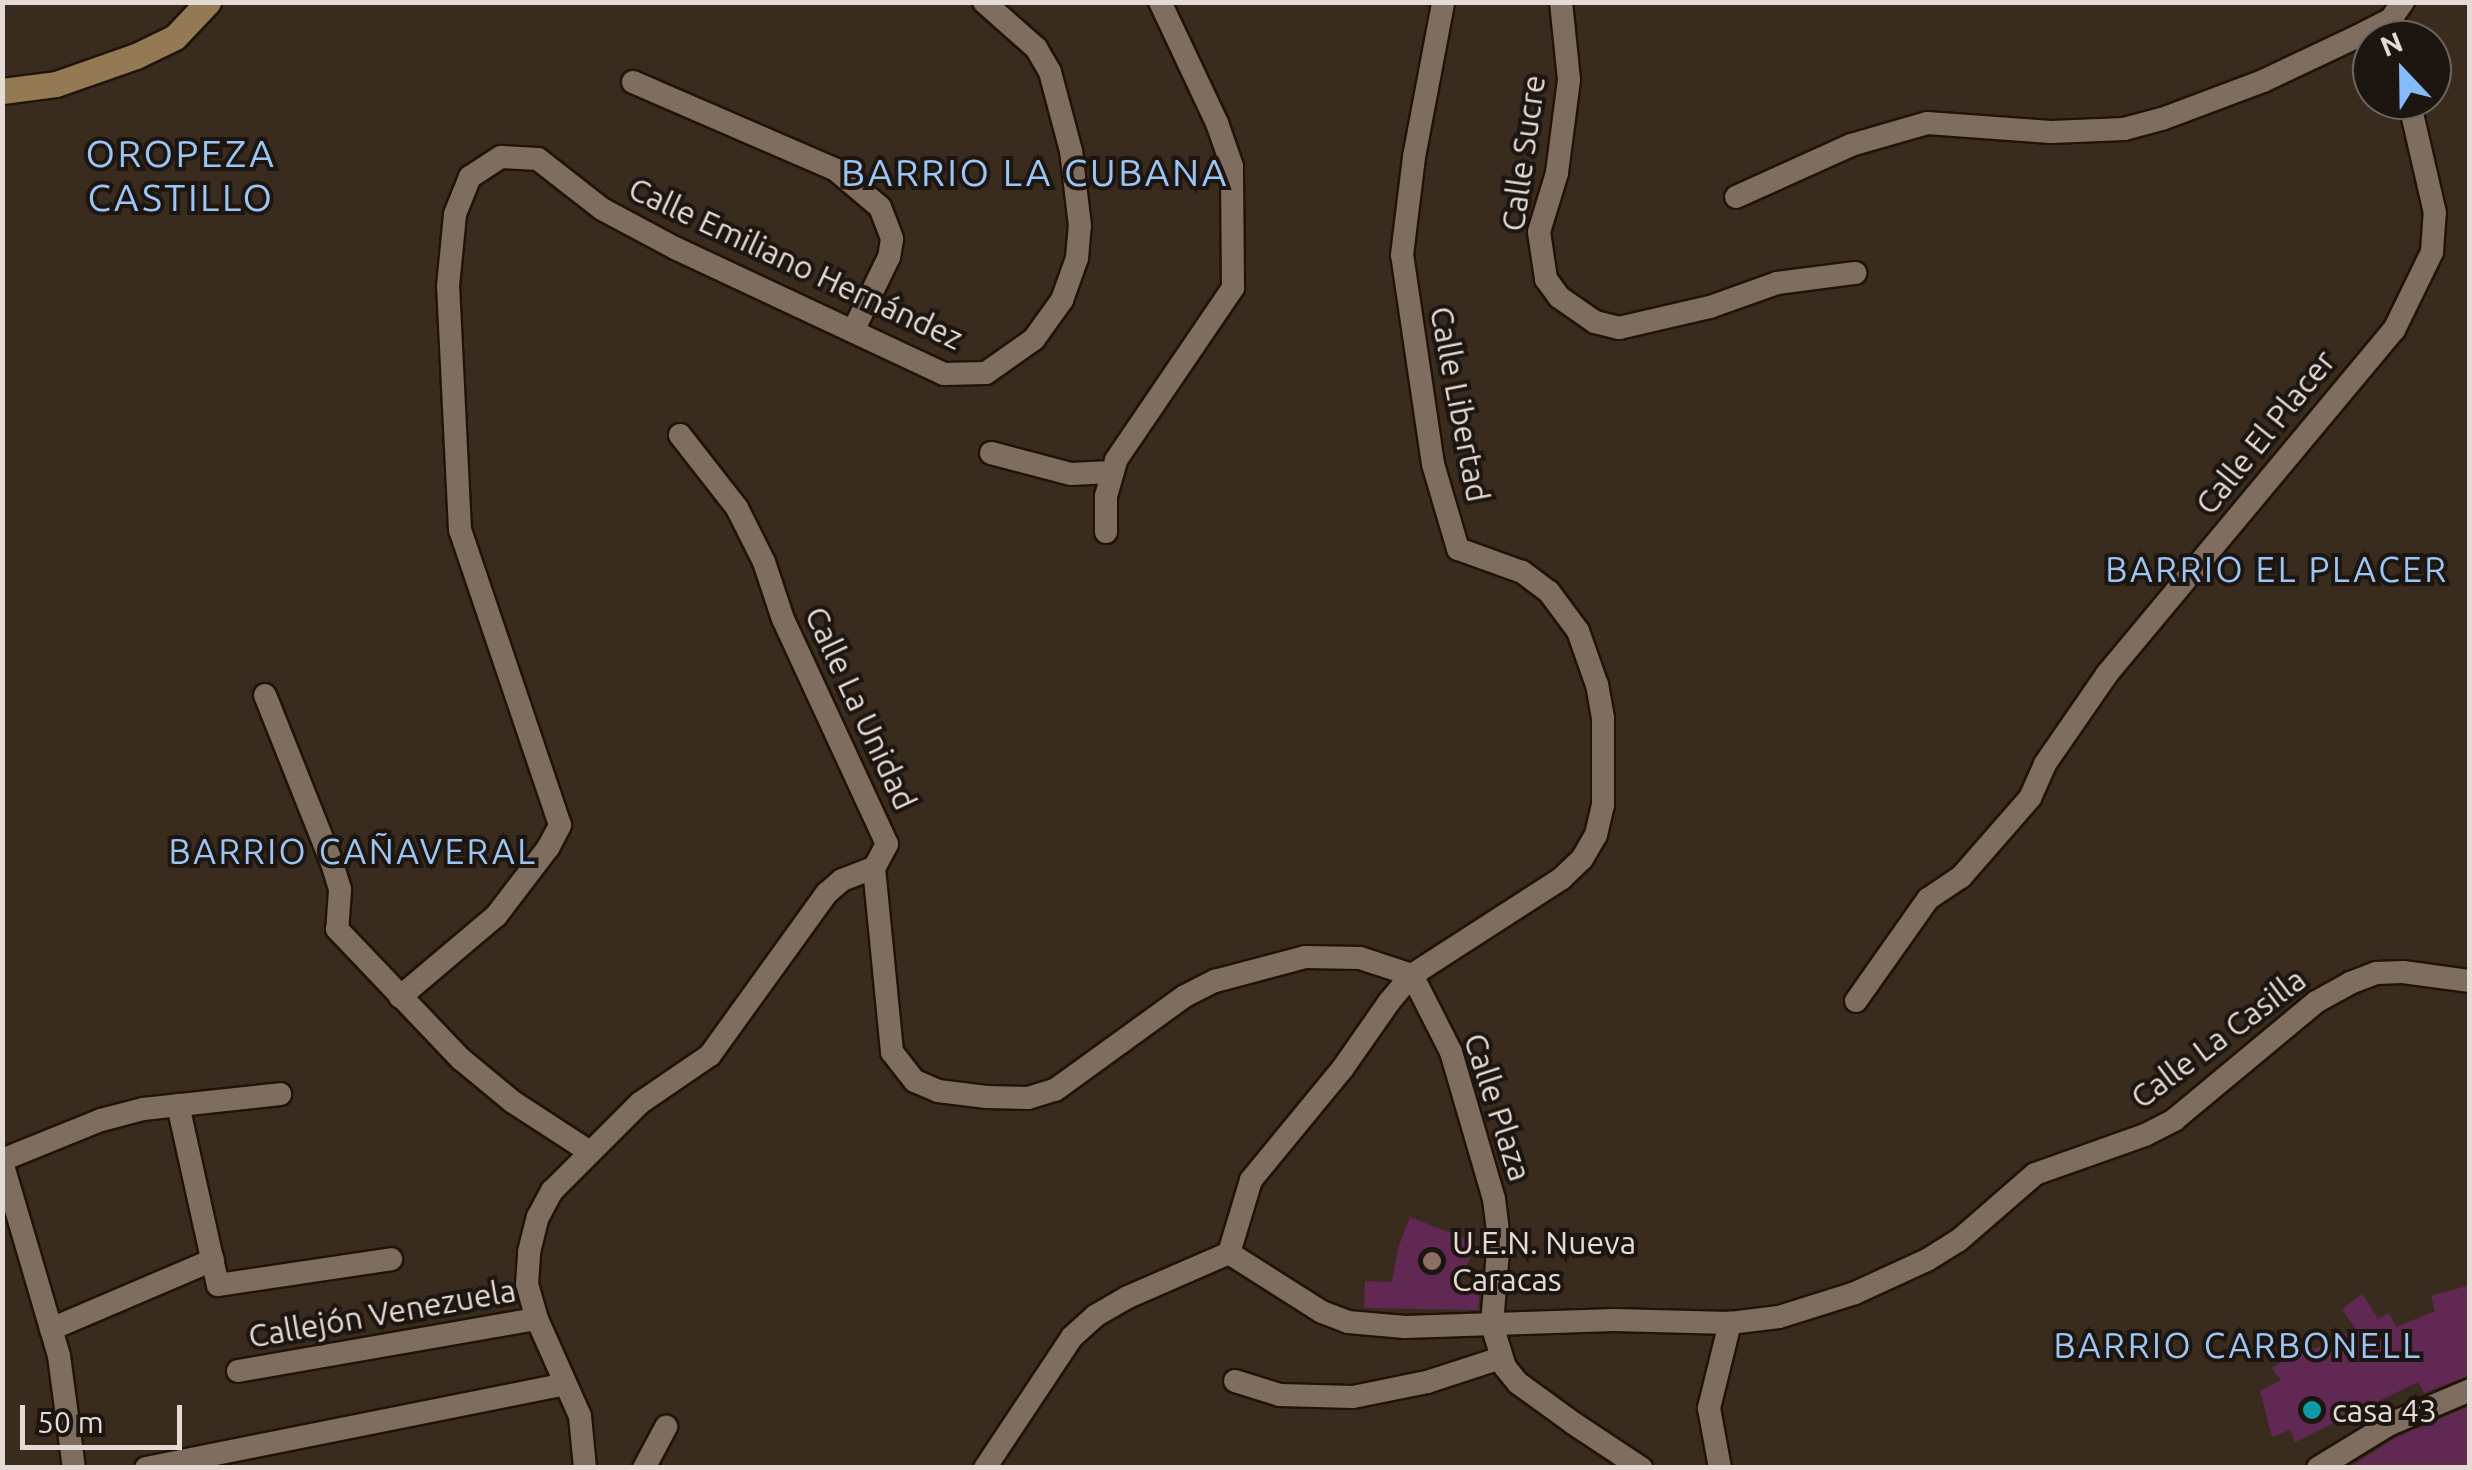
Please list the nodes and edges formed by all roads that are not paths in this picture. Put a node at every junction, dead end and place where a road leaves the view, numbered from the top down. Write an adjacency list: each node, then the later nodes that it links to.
1 (208, 2): 8 (street)
2 (984, 2): 12 (street, Calle Emiliano Hernández)
3 (1160, 2): 15 (street)
4 (1561, 2): 11 (street, Calle Sucre)
5 (1441, 3): 19 (street, Calle Libertad)
6 (2352, 40): 10 (street)
7 (633, 82): 12 (street)
8 (2, 91)
9 (2413, 120): 22 (street, Calle El Placer)
10 (1736, 197)
11 (1855, 272)
12 (853, 331): 21 (street, Calle Emiliano Hernández)
13 (680, 435): 18 (street, Calle La Unidad)
14 (990, 453): 15 (street)
15 (1111, 472): 16 (street)
16 (1106, 532)
17 (265, 695): 21 (street)
18 (874, 868): 19 (street, Calle La Unidad); 25 (street)
19 (1412, 975): 27 (street, Calle Libertad); 32 (street, Calle Plaza)
20 (2470, 981): 31 (street, Calle La Casilla)
21 (400, 997): 25 (street)
22 (1856, 1002)
23 (280, 1094): 24 (street)
24 (178, 1105): 26 (street); 29 (street)
25 (590, 1152): 30 (street)
26 (2, 1161): 33 (street)
27 (1229, 1253): 32 (street, Calle La Casilla); 44 (street)
28 (391, 1259): 29 (street)
29 (213, 1260): 33 (street)
30 (537, 1319): 35 (street, Callejón Venezuela); 37 (street)
31 (1730, 1323): 32 (street, Calle La Casilla); 46 (street)
32 (1492, 1325): 34 (street, Calle Plaza)
33 (52, 1329): 40 (street)
34 (1501, 1358): 36 (street); 45 (street)
35 (238, 1370)
36 (1234, 1381)
37 (566, 1384): 41 (street); 42 (street)
38 (2470, 1390): 47 (street)
39 (666, 1427): 43 (street)
40 (74, 1468)
41 (146, 1468)
42 (585, 1468)
43 (644, 1468)
44 (985, 1468)
45 (1641, 1468)
46 (1720, 1468)
47 (2318, 1468)

